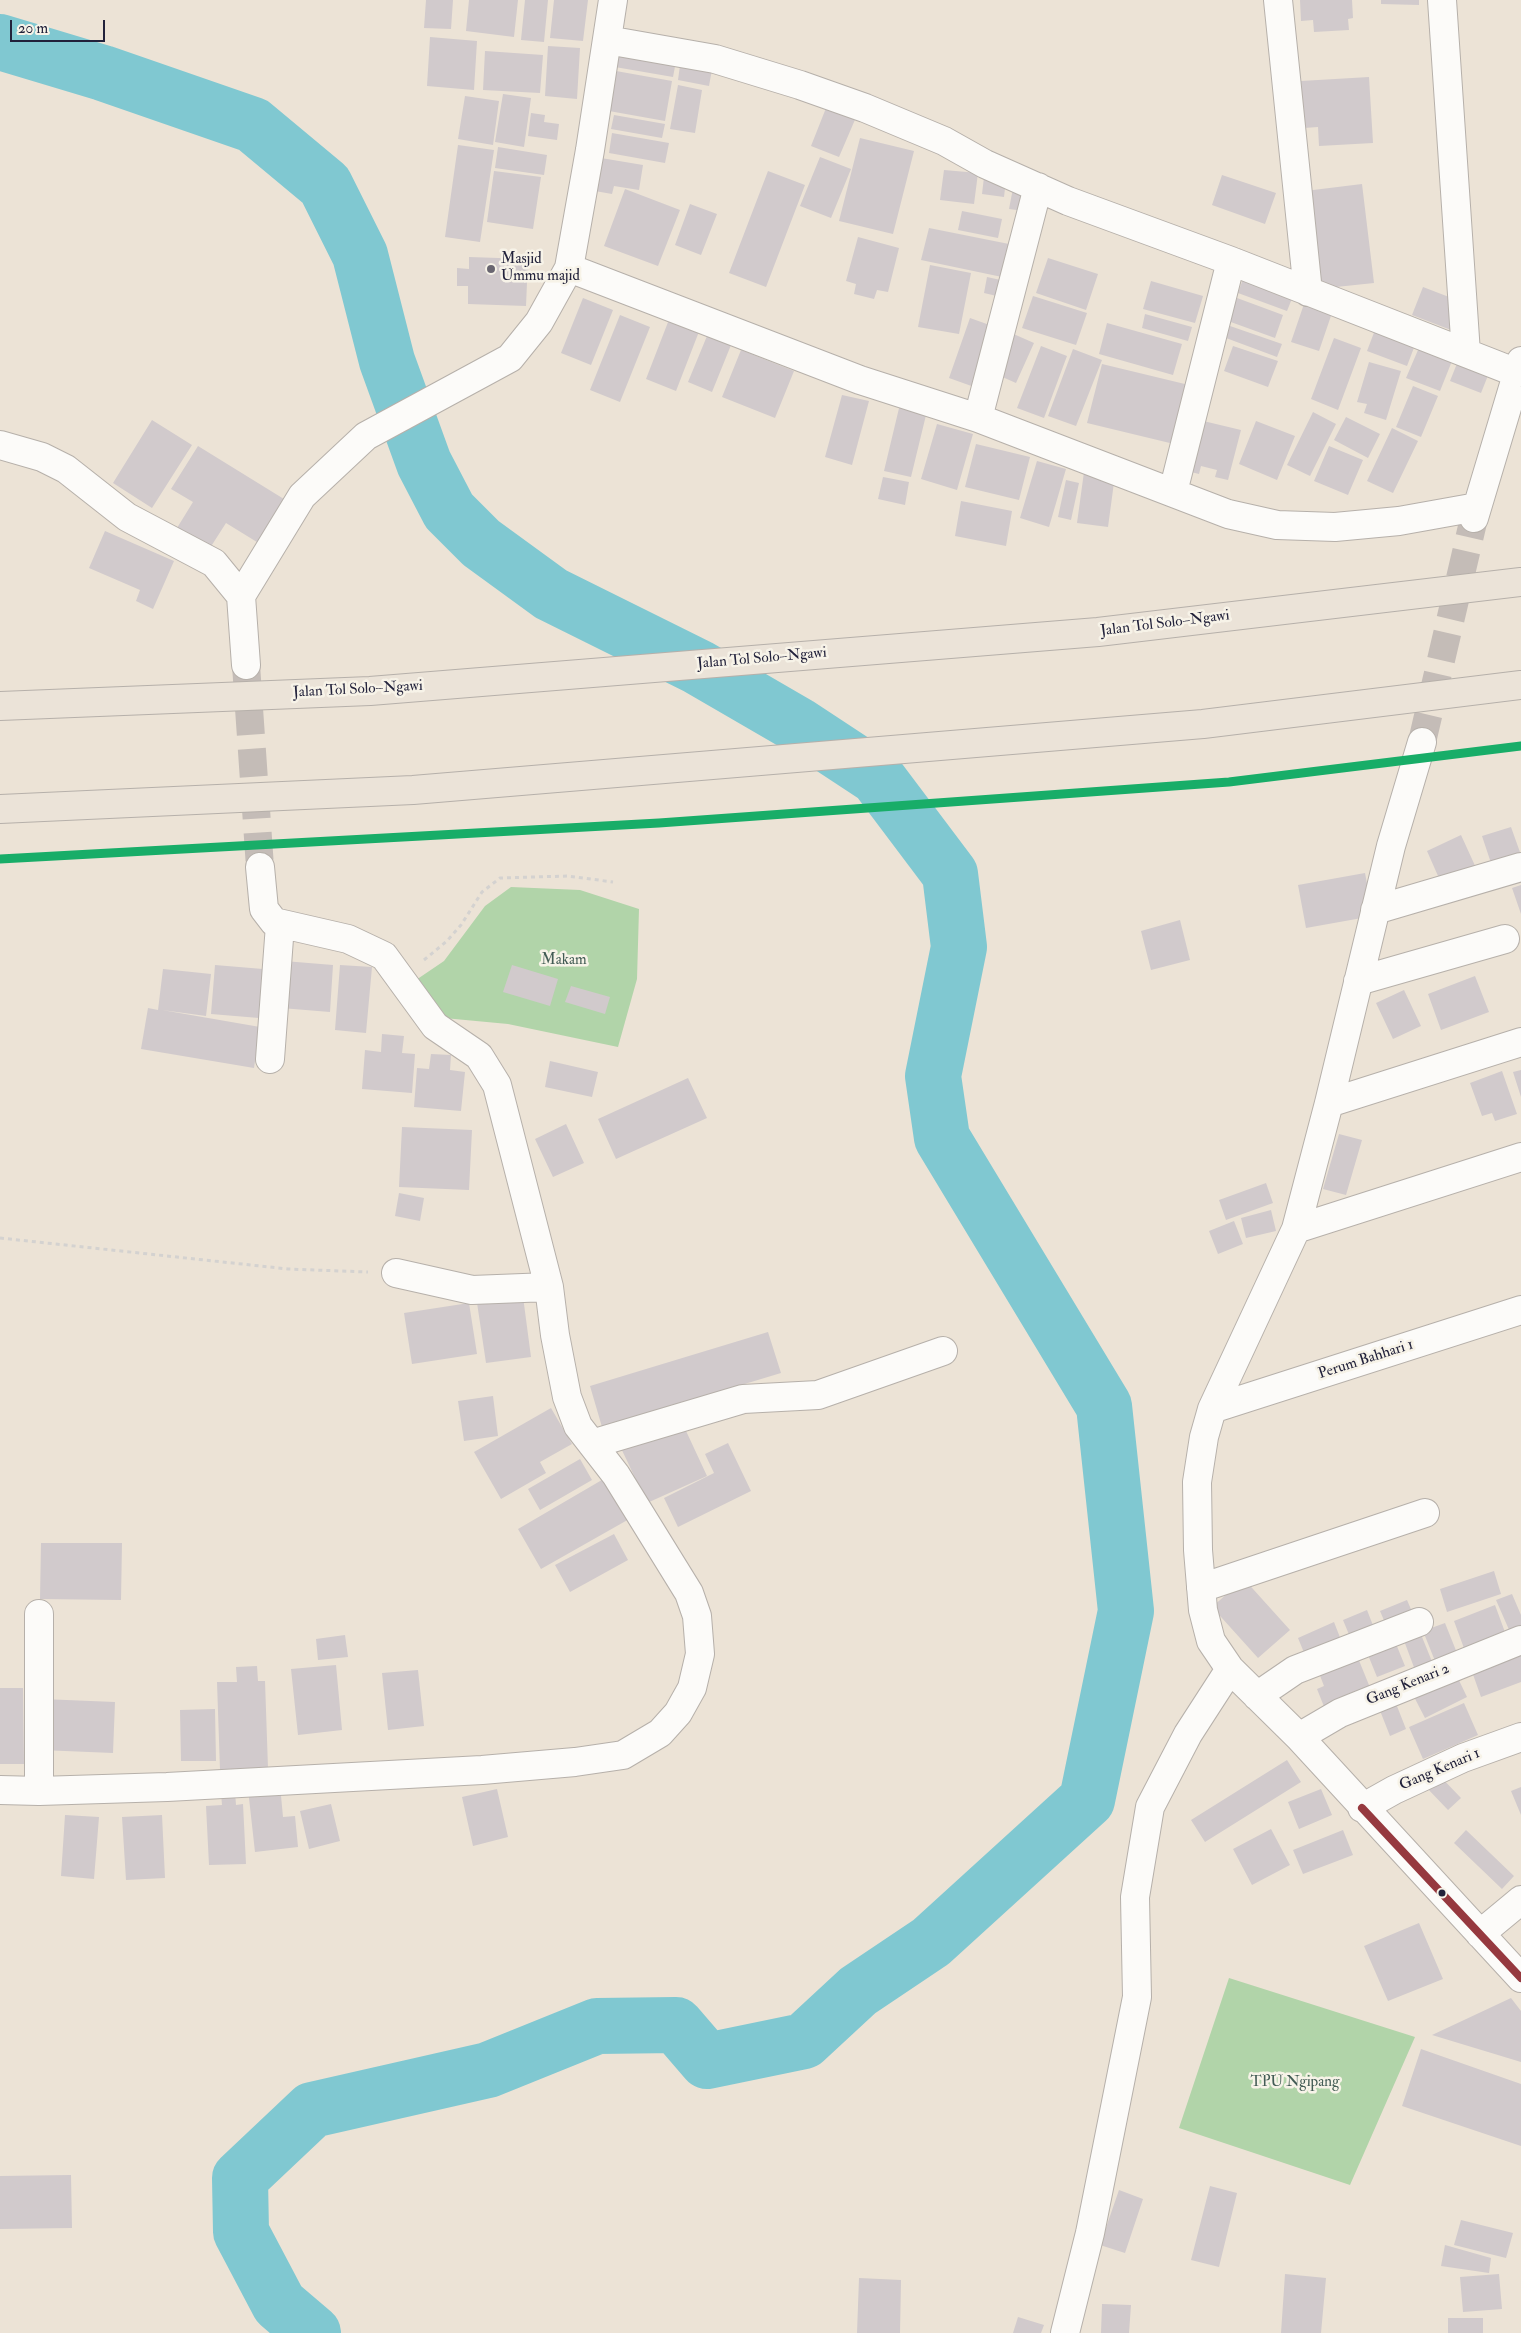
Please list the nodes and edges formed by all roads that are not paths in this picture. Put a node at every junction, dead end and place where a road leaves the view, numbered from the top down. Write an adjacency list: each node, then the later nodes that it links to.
1 (613, 0): 4 (street)
2 (1278, 0): 8 (street)
3 (1442, 0): 9 (street)
4 (607, 40): 5 (street); 7 (street)
5 (1038, 187): 6 (street); 11 (street)
6 (1231, 261): 8 (street); 13 (street)
7 (569, 268): 11 (street); 15 (street)
8 (1308, 292): 9 (street)
9 (1466, 353): 10 (street)
10 (1519, 367): 13 (street)
11 (978, 418): 13 (street)
12 (0, 445): 15 (street)
13 (1173, 492)
14 (1521, 582): 18 (highway, Jalan Tol Solo–Ngawi)
15 (241, 596): 16 (street)
16 (246, 665)
17 (1521, 685): 20 (highway)
18 (0, 706)
19 (1422, 742): 23 (street)
20 (0, 809)
21 (260, 867): 24 (street)
22 (1521, 867): 23 (street)
23 (1376, 910): 26 (street)
24 (280, 925): 28 (street); 33 (street)
25 (1505, 939): 26 (street)
26 (1358, 981): 29 (street)
27 (1521, 1042): 29 (street)
28 (270, 1060)
29 (1329, 1103): 31 (street)
30 (1521, 1157): 31 (street)
31 (1296, 1229): 36 (street)
32 (396, 1273): 33 (street)
33 (549, 1287): 37 (street)
34 (1521, 1310): 36 (street, Perum Bahhari 1)
35 (943, 1350): 37 (street)
36 (1212, 1409): 39 (street)
37 (592, 1444): 48 (street)
38 (1425, 1513): 39 (street)
39 (1201, 1588): 43 (street)
40 (39, 1614): 48 (street)
41 (1419, 1622): 44 (street)
42 (1521, 1640): 45 (street, Gang Kenari 2)
43 (1230, 1669): 44 (street); 53 (street)
44 (1257, 1696): 45 (street)
45 (1299, 1737): 49 (street)
46 (1521, 1737): 49 (street, Gang Kenari 1)
47 (0, 1790): 48 (street)
48 (39, 1791)
49 (1362, 1808): 51 (street)
50 (1521, 1900): 51 (street)
51 (1480, 1934): 52 (street)
52 (1521, 1978)
53 (1065, 2333)

